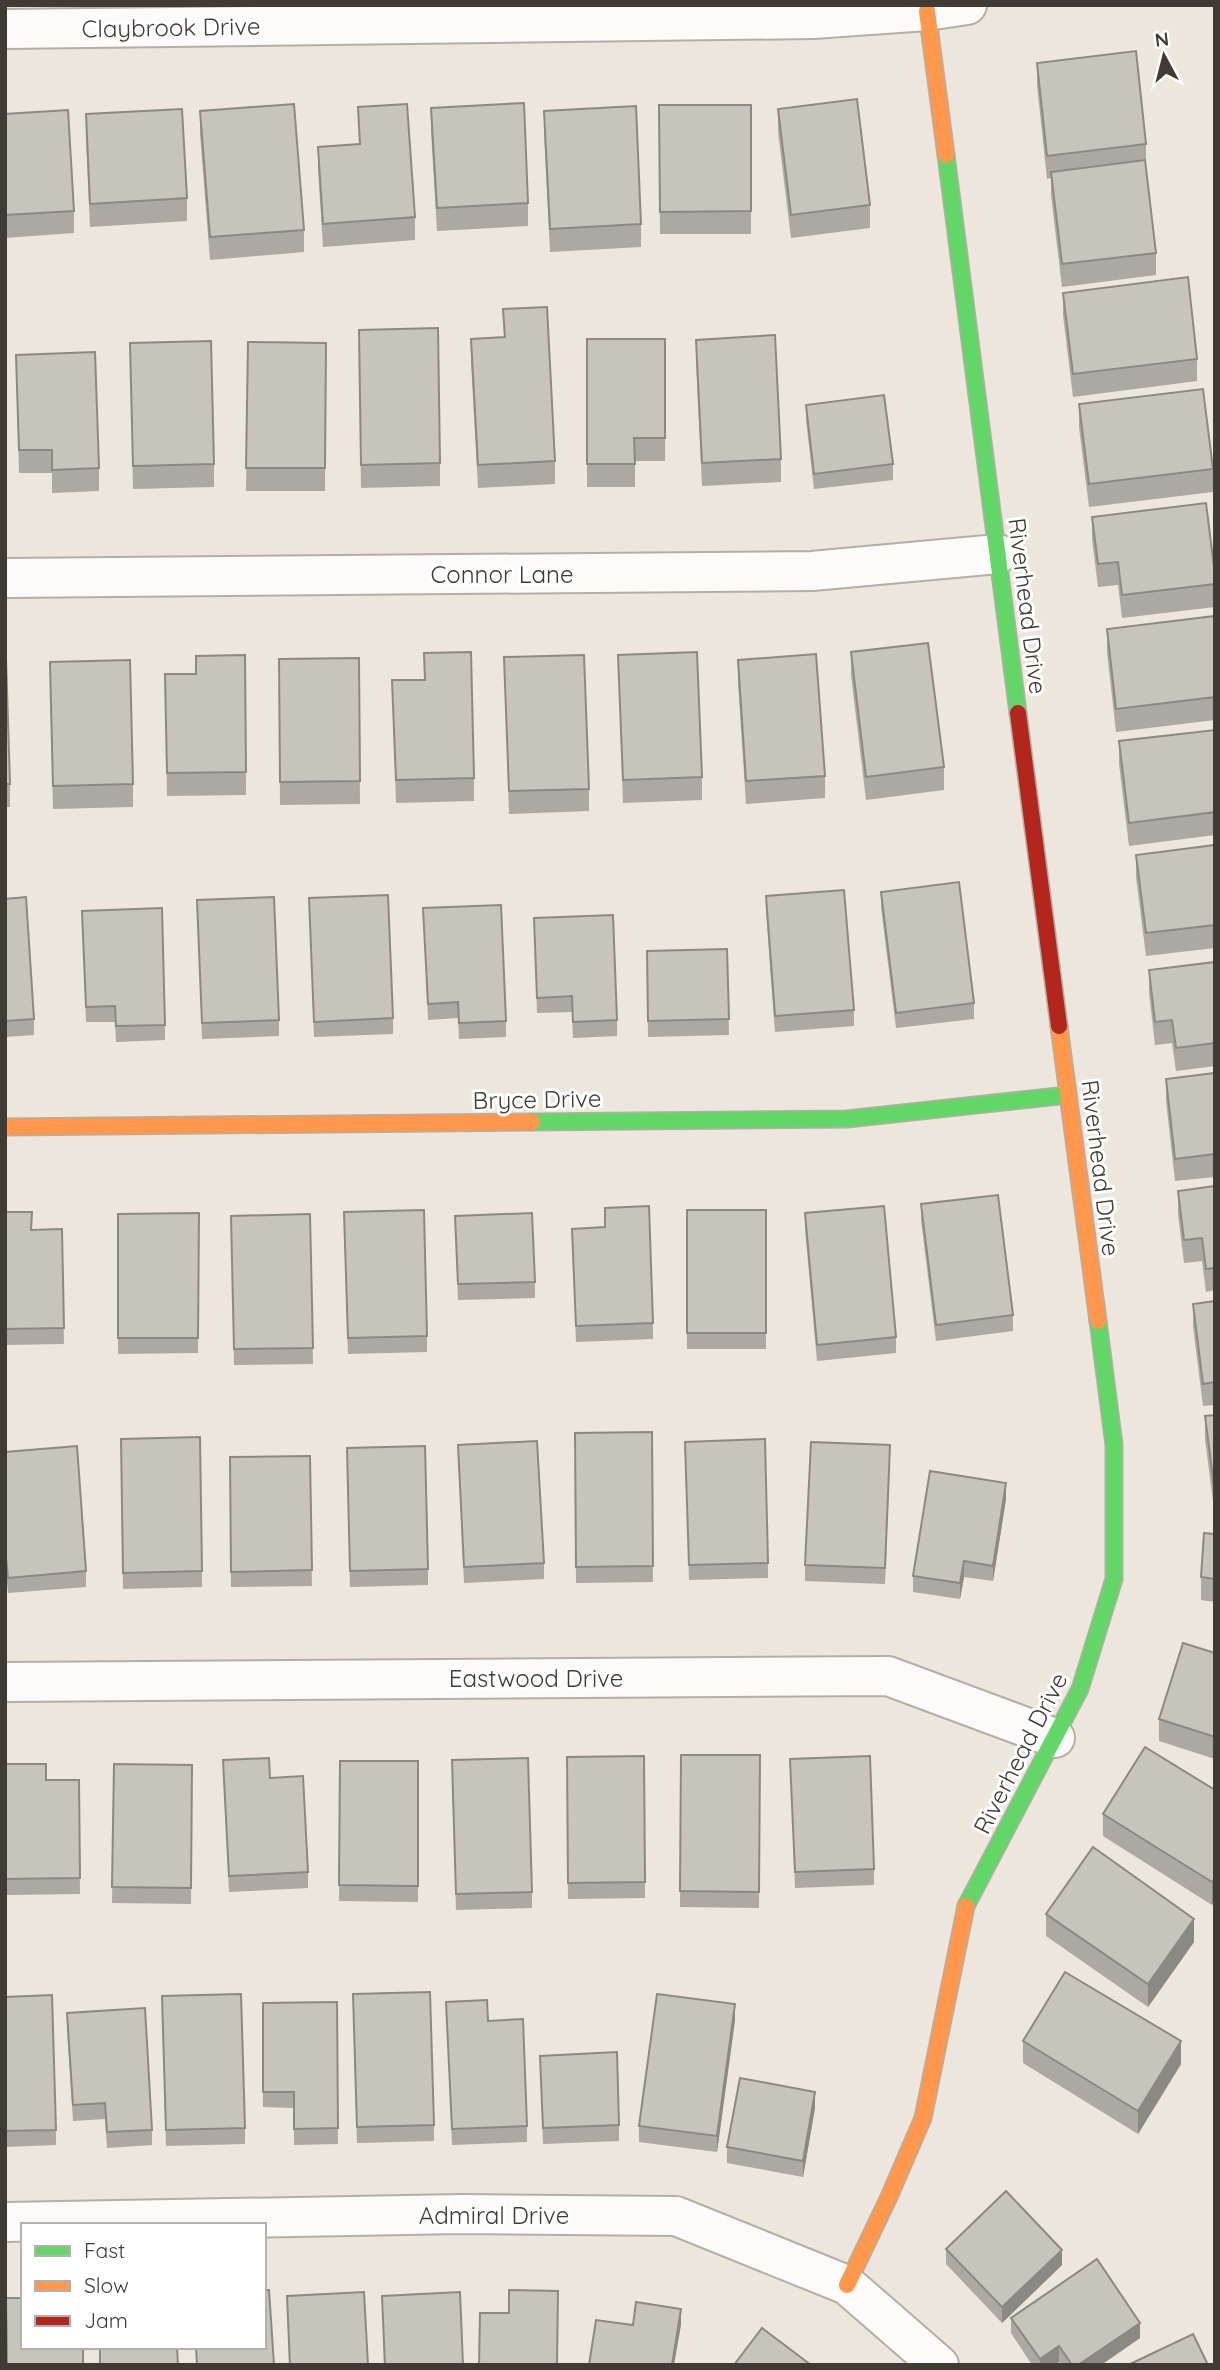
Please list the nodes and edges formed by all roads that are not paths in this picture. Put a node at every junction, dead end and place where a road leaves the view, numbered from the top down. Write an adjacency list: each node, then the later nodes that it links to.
1 (967, 5): 2 (street, Claybrook Drive)
2 (928, 11): 3 (street, Claybrook Drive); 5 (street, Riverhead Drive)
3 (207, 16): 4 (street, Claybrook Drive)
4 (5, 29)
5 (998, 554): 6 (street, Connor Lane); 7 (street, Riverhead Drive)
6 (5, 578)
7 (1068, 1095): 8 (street, Bryce Drive); 10 (street, Riverhead Drive)
8 (5, 1127)
9 (5, 1682): 10 (street, Eastwood Drive)
10 (1055, 1738): 12 (street, Riverhead Drive)
11 (5, 2222): 12 (street, Admiral Drive)
12 (847, 2285): 13 (street, Admiral Drive)
13 (939, 2365)

